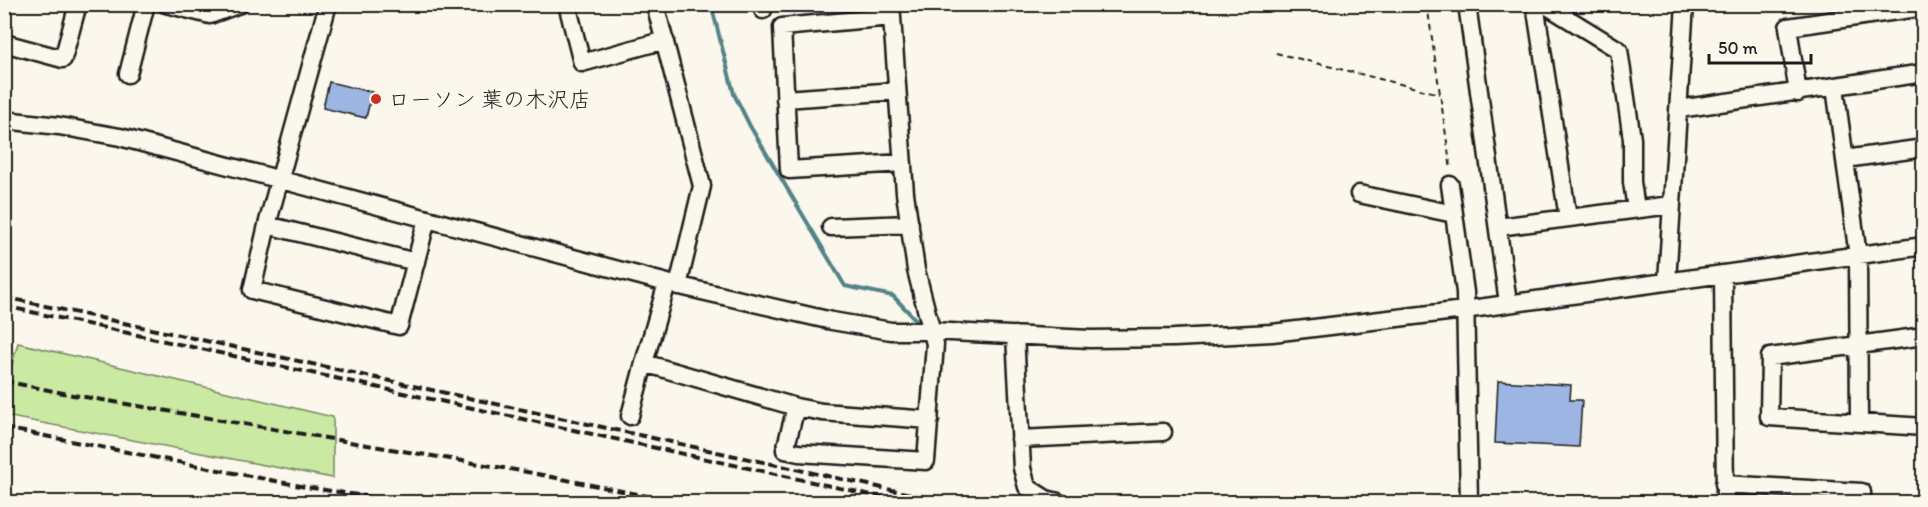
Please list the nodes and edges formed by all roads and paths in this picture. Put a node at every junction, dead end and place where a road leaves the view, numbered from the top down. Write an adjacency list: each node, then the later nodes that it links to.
1 (78, 4): 16 (street)
2 (146, 4): 19 (street)
3 (166, 4): 4 (street)
4 (240, 4)
5 (328, 4): 30 (street)
6 (567, 4): 15 (street)
7 (655, 4): 15 (street)
8 (1427, 4): 23 (path)
9 (1467, 4): 41 (street)
10 (1535, 4): 36 (street)
11 (1544, 4): 34 (street)
12 (1685, 4): 25 (street)
13 (1923, 7): 22 (street)
14 (891, 11): 21 (street); 24 (street)
15 (665, 40): 47 (street)
16 (4, 43)
17 (1276, 53): 23 (path)
18 (1923, 73): 20 (street)
19 (128, 74)
20 (1835, 87): 22 (street); 28 (street)
21 (897, 91): 24 (street); 29 (street)
22 (1798, 93): 25 (street)
23 (1440, 94): 31 (path)
24 (786, 99): 29 (street)
25 (1678, 109): 33 (street)
26 (4, 120): 30 (street)
27 (1923, 148): 28 (street)
28 (1845, 159): 43 (street)
29 (903, 163): 38 (street)
30 (280, 179): 37 (street); 39 (street)
31 (1450, 185): 35 (street)
32 (1359, 194): 35 (street)
33 (1671, 205): 34 (street); 46 (street)
34 (1636, 209): 36 (street)
35 (1454, 214): 49 (street)
36 (1568, 218): 41 (street)
37 (427, 219): 44 (street); 47 (street)
38 (910, 224): 40 (street); 50 (street)
39 (267, 225): 44 (street); 44 (street)
40 (831, 227)
41 (1498, 227): 48 (street)
42 (1923, 246): 43 (street)
43 (1858, 256): 45 (street); 53 (street)
44 (416, 262)
45 (1723, 275): 46 (street); 62 (street)
46 (1667, 280): 48 (street)
47 (673, 285): 50 (street); 54 (street)
48 (1508, 303): 49 (street)
49 (1464, 310): 51 (street); 64 (street)
50 (931, 331): 51 (street); 57 (street)
51 (1015, 335): 61 (street)
52 (1923, 336): 53 (street)
53 (1858, 345): 58 (street); 58 (street)
54 (644, 363): 55 (street); 56 (street)
55 (796, 407): 57 (street); 57 (street)
56 (630, 416)
57 (930, 420)
58 (1859, 423): 59 (street)
59 (1923, 427)
60 (1163, 432): 61 (street)
61 (1020, 439): 63 (street)
62 (1724, 484): 65 (street); 66 (street)
63 (1058, 502)
64 (1469, 502)
65 (1725, 502)
66 (1862, 502)

